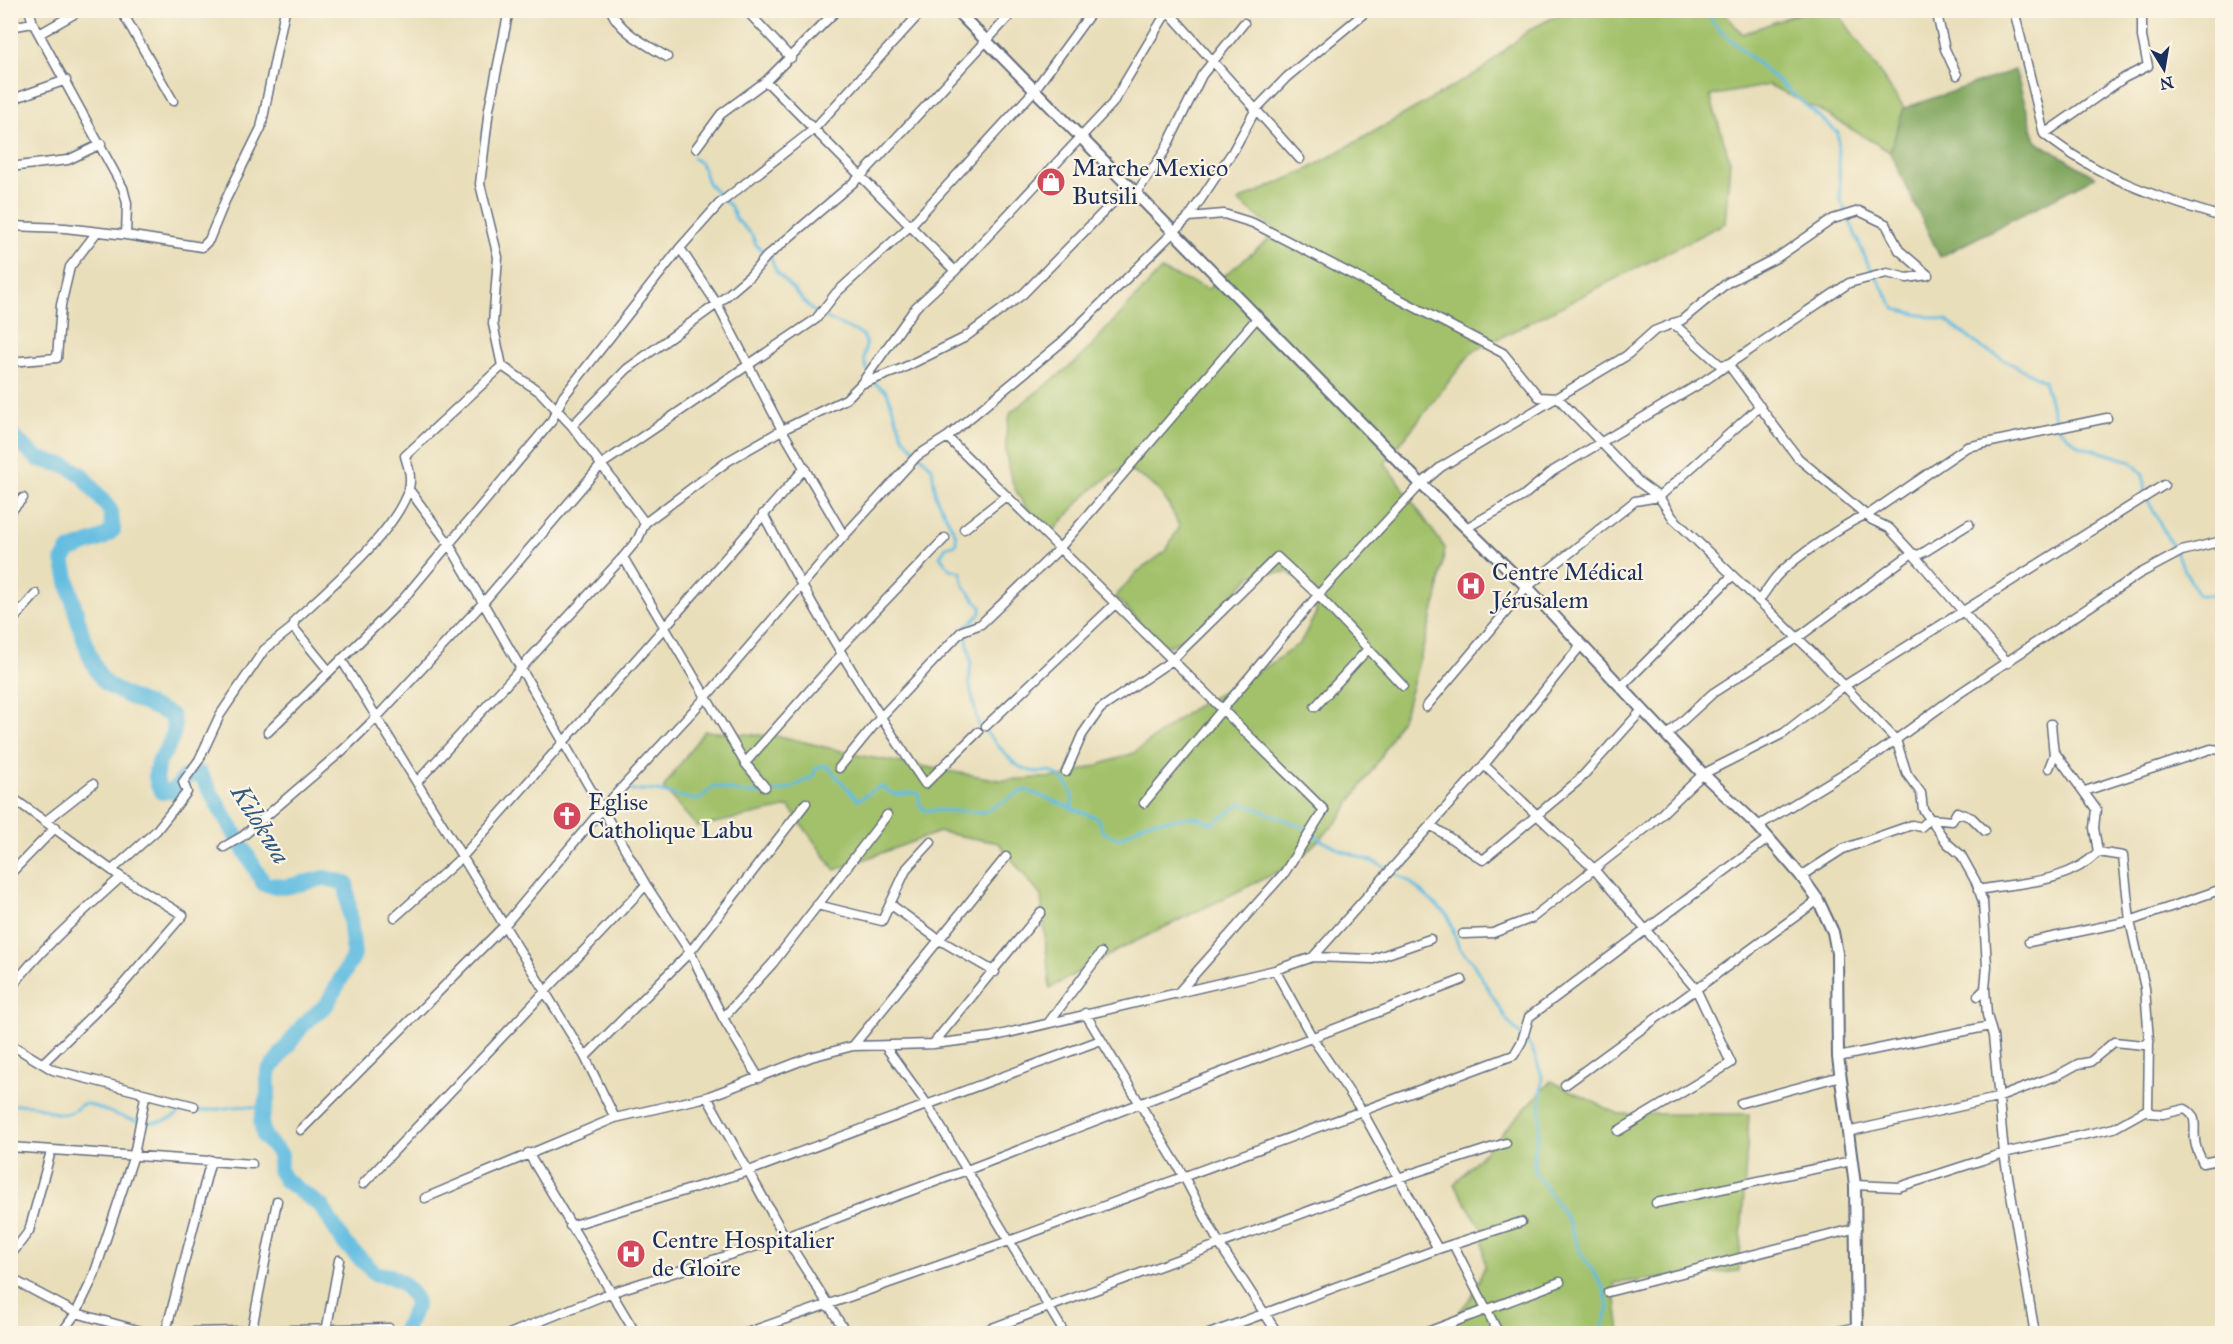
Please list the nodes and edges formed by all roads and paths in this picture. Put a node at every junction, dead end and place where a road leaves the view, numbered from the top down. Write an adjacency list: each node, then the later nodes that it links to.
1 (29, 10): 18 (street)
2 (81, 10): 21 (street)
3 (121, 10): 31 (street)
4 (285, 10): 48 (street)
5 (509, 10): 56 (street)
6 (611, 10): 23 (street)
7 (746, 10): 24 (street)
8 (837, 10): 24 (street)
9 (923, 10): 33 (street)
10 (956, 10): 22 (street)
11 (1015, 10): 22 (street)
12 (1093, 10): 29 (street)
13 (1368, 10): 32 (street)
14 (1936, 10): 26 (street)
15 (2014, 10): 34 (street)
16 (2142, 10): 34 (street)
17 (1168, 11): 25 (street); 35 (street)
18 (33, 23): 20 (street); 21 (street)
19 (1244, 23): 25 (street)
20 (10, 27)
21 (41, 33): 27 (street)
22 (985, 42): 29 (street); 40 (street)
23 (667, 57)
24 (791, 58): 28 (street)
25 (1212, 60): 32 (street); 41 (street)
26 (1957, 75)
27 (66, 80): 30 (street); 36 (street)
28 (765, 81): 33 (street); 37 (street)
29 (1034, 92): 35 (street); 44 (street)
30 (10, 100)
31 (173, 101)
32 (1256, 109): 38 (street); 42 (street)
33 (813, 130): 40 (street); 49 (street)
34 (2044, 134): 43 (street)
35 (1082, 138): 41 (street); 50 (street)
36 (101, 144): 39 (street); 48 (street)
37 (696, 148)
38 (1300, 159)
39 (10, 167)
40 (861, 176): 44 (street); 51 (street)
41 (1133, 189): 47 (street); 58 (street)
42 (1189, 217): 47 (street); 59 (street)
43 (2223, 217)
44 (911, 225): 50 (street); 57 (street)
45 (10, 226): 46 (street)
46 (97, 232): 48 (street); 54 (street)
47 (1172, 232): 52 (street); 65 (street)
48 (126, 235)
49 (680, 248): 51 (street); 61 (street)
50 (955, 271): 58 (street)
51 (717, 304): 57 (street); 63 (street)
52 (1257, 318): 69 (street); 86 (street)
53 (1672, 323): 55 (street); 55 (street); 59 (street)
54 (10, 362)
55 (1728, 364): 60 (street); 66 (street)
56 (502, 366): 61 (street); 71 (street)
57 (750, 366): 64 (street); 67 (street)
58 (861, 384): 64 (street)
59 (1558, 398): 66 (street); 69 (street)
60 (1760, 406): 73 (street); 77 (street)
61 (556, 410): 63 (street); 85 (street)
62 (2108, 418): 77 (street)
63 (572, 426): 67 (street)
64 (782, 430): 68 (street); 78 (street)
65 (947, 437): 72 (street); 82 (street)
66 (1603, 443): 73 (street); 80 (street)
67 (602, 464): 78 (street); 95 (street)
68 (805, 468): 76 (street); 82 (street)
69 (1421, 484): 80 (street); 93 (street)
70 (2164, 484): 97 (street)
71 (408, 488): 85 (street); 100 (street)
72 (1006, 496): 81 (street); 86 (street)
73 (1659, 497): 89 (street); 91 (street)
74 (23, 498): 75 (street)
75 (10, 512)
76 (763, 514): 90 (street); 99 (street)
77 (1869, 514): 87 (street); 94 (street)
78 (645, 523): 88 (street)
79 (1969, 524): 87 (street)
80 (1468, 527): 91 (street)
81 (964, 529)
82 (844, 536): 90 (street)
83 (945, 538): 104 (street)
84 (2223, 541): 107 (street)
85 (449, 544): 95 (street); 105 (street)
86 (1058, 550): 96 (street); 119 (street)
87 (1912, 554): 97 (street); 101 (street)
88 (623, 557): 99 (street); 108 (street)
89 (1731, 577): 94 (street); 111 (street)
90 (801, 586): 104 (street); 113 (street)
91 (1527, 587): 102 (street); 115 (street)
92 (36, 594): 98 (street)
93 (1318, 596): 103 (street); 106 (street); 116 (street)
94 (1759, 600): 101 (street)
95 (482, 604): 108 (street); 118 (street)
96 (1114, 605): 106 (street); 119 (street)
97 (1962, 610): 107 (street); 112 (street)
98 (10, 623)
99 (664, 626): 113 (street); 124 (street)
100 (293, 627): 109 (street); 156 (street)
101 (1796, 639): 112 (street); 122 (street)
102 (1582, 644): 111 (street); 128 (street)
103 (1368, 649): 110 (street); 114 (street)
104 (840, 651): 119 (street); 127 (street)
105 (341, 659): 109 (street); 118 (street)
106 (1171, 661): 116 (street); 131 (street)
107 (2008, 663): 123 (street)
108 (523, 669): 124 (street); 133 (street)
109 (329, 671): 121 (street)
110 (1403, 686)
111 (1623, 686): 117 (street)
112 (1844, 686): 123 (street); 132 (street)
113 (706, 697): 127 (street); 140 (street)
114 (1315, 707)
115 (1426, 707)
116 (1221, 709): 139 (street); 185 (street)
117 (1643, 709): 122 (street); 141 (street)
118 (377, 717): 133 (street); 151 (street)
119 (880, 718): 129 (street)
120 (2051, 724): 126 (street)
121 (268, 732)
122 (1667, 735): 132 (street)
123 (1896, 740): 143 (street); 146 (street)
124 (564, 741): 140 (street); 153 (street)
125 (2223, 750): 136 (street)
126 (2054, 751): 130 (street); 136 (street)
127 (745, 763): 135 (street)
128 (1484, 765): 141 (street); 145 (street)
129 (839, 768)
130 (2049, 768)
131 (1066, 772)
132 (1703, 774): 146 (street); 155 (street)
133 (417, 782): 153 (street)
134 (93, 784): 144 (street)
135 (765, 787)
136 (2085, 790): 152 (street)
137 (10, 796): 144 (street)
138 (806, 803): 175 (street)
139 (1144, 803)
140 (603, 808): 160 (street); 169 (street)
141 (1536, 813): 145 (street); 155 (street)
142 (887, 815): 164 (street)
143 (1930, 819): 148 (street); 158 (street); 162 (street)
144 (47, 820): 147 (street)
145 (1432, 826): 177 (street)
146 (1758, 826): 149 (street)
147 (56, 827): 156 (street); 157 (street)
148 (1985, 831)
149 (1769, 838): 158 (street); 170 (street)
150 (931, 842): 165 (street)
151 (227, 845)
152 (2097, 852): 162 (street); 168 (street)
153 (462, 857): 167 (street); 169 (street)
154 (1006, 857): 172 (street)
155 (1593, 868): 170 (street); 171 (street)
156 (112, 870): 159 (street)
157 (10, 874)
158 (1801, 876): 163 (street)
159 (121, 877): 181 (street); 200 (street)
160 (646, 885): 175 (street); 184 (street)
161 (2223, 889): 168 (street)
162 (1978, 890): 183 (street)
163 (1818, 900): 182 (street); 199 (street)
164 (817, 904): 165 (street); 188 (street)
165 (890, 904): 172 (street)
166 (1041, 912): 179 (street)
167 (395, 917)
168 (2130, 921): 174 (street); 193 (street)
169 (504, 926): 184 (street); 214 (street)
170 (1646, 929): 182 (street); 212 (street)
171 (1463, 934)
172 (938, 939): 179 (street); 196 (street)
173 (1430, 939): 177 (street)
174 (2029, 942)
175 (690, 952): 188 (street); 198 (street)
176 (1101, 953): 189 (street)
177 (1313, 957): 178 (street)
178 (1275, 970): 185 (street); 191 (street)
179 (995, 972): 195 (street)
180 (1462, 980): 191 (street)
181 (10, 989)
182 (1696, 989): 203 (street); 215 (street)
183 (1986, 989): 186 (street); 190 (street)
184 (545, 993): 198 (street); 231 (street)
185 (1176, 994): 187 (street)
186 (1977, 996)
187 (1085, 1013): 189 (street); 192 (street)
188 (723, 1018): 202 (street)
189 (1049, 1022): 195 (street)
190 (1990, 1026): 199 (street); 206 (street)
191 (1313, 1039): 209 (street); 212 (street)
192 (1101, 1040): 208 (street); 209 (street)
193 (2149, 1041): 206 (street); 211 (street)
194 (10, 1044): 200 (street)
195 (933, 1044): 197 (street)
196 (853, 1046): 197 (street); 202 (street)
197 (885, 1046): 208 (street)
198 (585, 1057): 213 (street)
199 (1838, 1057): 201 (street)
200 (44, 1062): 204 (street)
201 (1841, 1076): 207 (street); 216 (street)
202 (759, 1078): 205 (street)
203 (1564, 1085)
204 (138, 1091): 210 (street); 222 (street)
205 (707, 1097): 213 (street); 228 (street)
206 (1997, 1098): 216 (street); 221 (street)
207 (1741, 1103)
208 (927, 1104): 227 (street); 228 (street)
209 (1141, 1104): 227 (street); 229 (street)
210 (194, 1106)
211 (2148, 1109): 221 (street); 223 (street)
212 (1362, 1111): 229 (street); 230 (street)
213 (615, 1118): 220 (street)
214 (301, 1130)
215 (1618, 1131)
216 (1847, 1132): 225 (street)
217 (1506, 1143): 230 (street)
218 (10, 1147): 219 (street)
219 (51, 1151): 222 (street); 244 (street)
220 (528, 1153): 233 (street); 237 (street)
221 (2004, 1153): 232 (street); 273 (street)
222 (134, 1155): 224 (street); 253 (street)
223 (2223, 1159)
224 (211, 1160): 226 (street); 258 (street)
225 (1851, 1161): 232 (street); 235 (street)
226 (252, 1164)
227 (968, 1170): 239 (street); 240 (street)
228 (749, 1171): 237 (street); 239 (street)
229 (1183, 1175): 240 (street); 242 (street)
230 (1398, 1178): 242 (street); 243 (street)
231 (363, 1184)
232 (1855, 1185): 238 (street)
233 (425, 1198)
234 (277, 1201): 260 (street)
235 (1656, 1203)
236 (1521, 1222): 241 (street)
237 (570, 1226): 249 (street)
238 (1857, 1228): 248 (street); 257 (street)
239 (785, 1237): 249 (street); 250 (street)
240 (1009, 1241): 250 (street); 251 (street)
241 (1453, 1244): 243 (street); 252 (street)
242 (1220, 1245): 251 (street); 254 (street)
243 (1438, 1249): 254 (street)
244 (10, 1257)
245 (339, 1260): 255 (street)
246 (10, 1278): 253 (street)
247 (1560, 1282): 252 (street)
248 (1608, 1292)
249 (609, 1293): 262 (street); 263 (street)
250 (829, 1305): 264 (street); 265 (street)
251 (1049, 1307): 266 (street); 267 (street)
252 (1486, 1308): 270 (street); 271 (street)
253 (76, 1313): 259 (street); 261 (street)
254 (1263, 1314): 268 (street); 269 (street)
255 (327, 1327): 256 (street); 260 (street)
256 (388, 1328)
257 (1857, 1330): 272 (street)
258 (166, 1331): 259 (street); 260 (street)
259 (148, 1333)
260 (251, 1333)
261 (61, 1334)
262 (509, 1334)
263 (636, 1334)
264 (743, 1334)
265 (847, 1334)
266 (976, 1334)
267 (1065, 1334)
268 (1209, 1334)
269 (1278, 1334)
270 (1422, 1334)
271 (1499, 1334)
272 (1825, 1334)
273 (2035, 1334)

